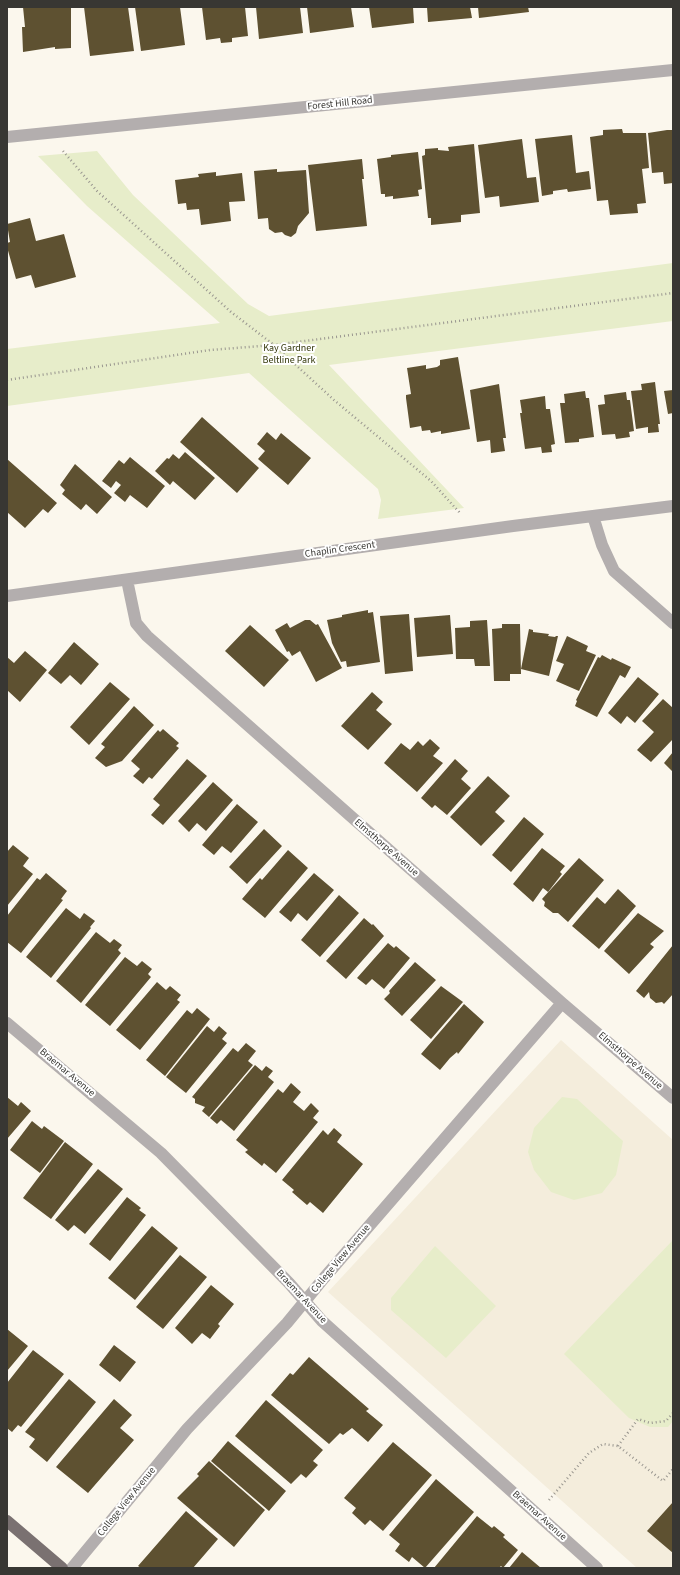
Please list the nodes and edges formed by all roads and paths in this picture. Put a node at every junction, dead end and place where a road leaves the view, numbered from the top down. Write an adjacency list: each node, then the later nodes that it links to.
1 (673, 70): 2 (street, Forest Hill Road)
2 (53, 134): 3 (street, Forest Hill Road); 5 (path)
3 (7, 137)
4 (673, 293): 5 (path)
5 (274, 345): 6 (path); 9 (path)
6 (7, 380)
7 (673, 506): 8 (street, Chaplin Crescent)
8 (593, 516): 9 (street, Chaplin Crescent); 12 (street)
9 (462, 533): 10 (street, Chaplin Crescent)
10 (127, 580): 11 (street, Chaplin Crescent); 13 (street, Elmsthorpe Avenue)
11 (7, 596)
12 (673, 623)
13 (562, 1003): 15 (street, Elmsthorpe Avenue); 16 (street, College View Avenue)
14 (7, 1023): 16 (street, Braemar Avenue)
15 (673, 1098)
16 (305, 1302): 20 (street, Braemar Avenue); 23 (street, College View Avenue)
17 (673, 1413): 18 (path)
18 (618, 1446): 19 (path); 20 (path)
19 (673, 1469)
20 (537, 1514): 24 (street, Braemar Avenue)
21 (7, 1521): 22 (main road)
22 (62, 1568)
23 (72, 1568)
24 (597, 1568)

